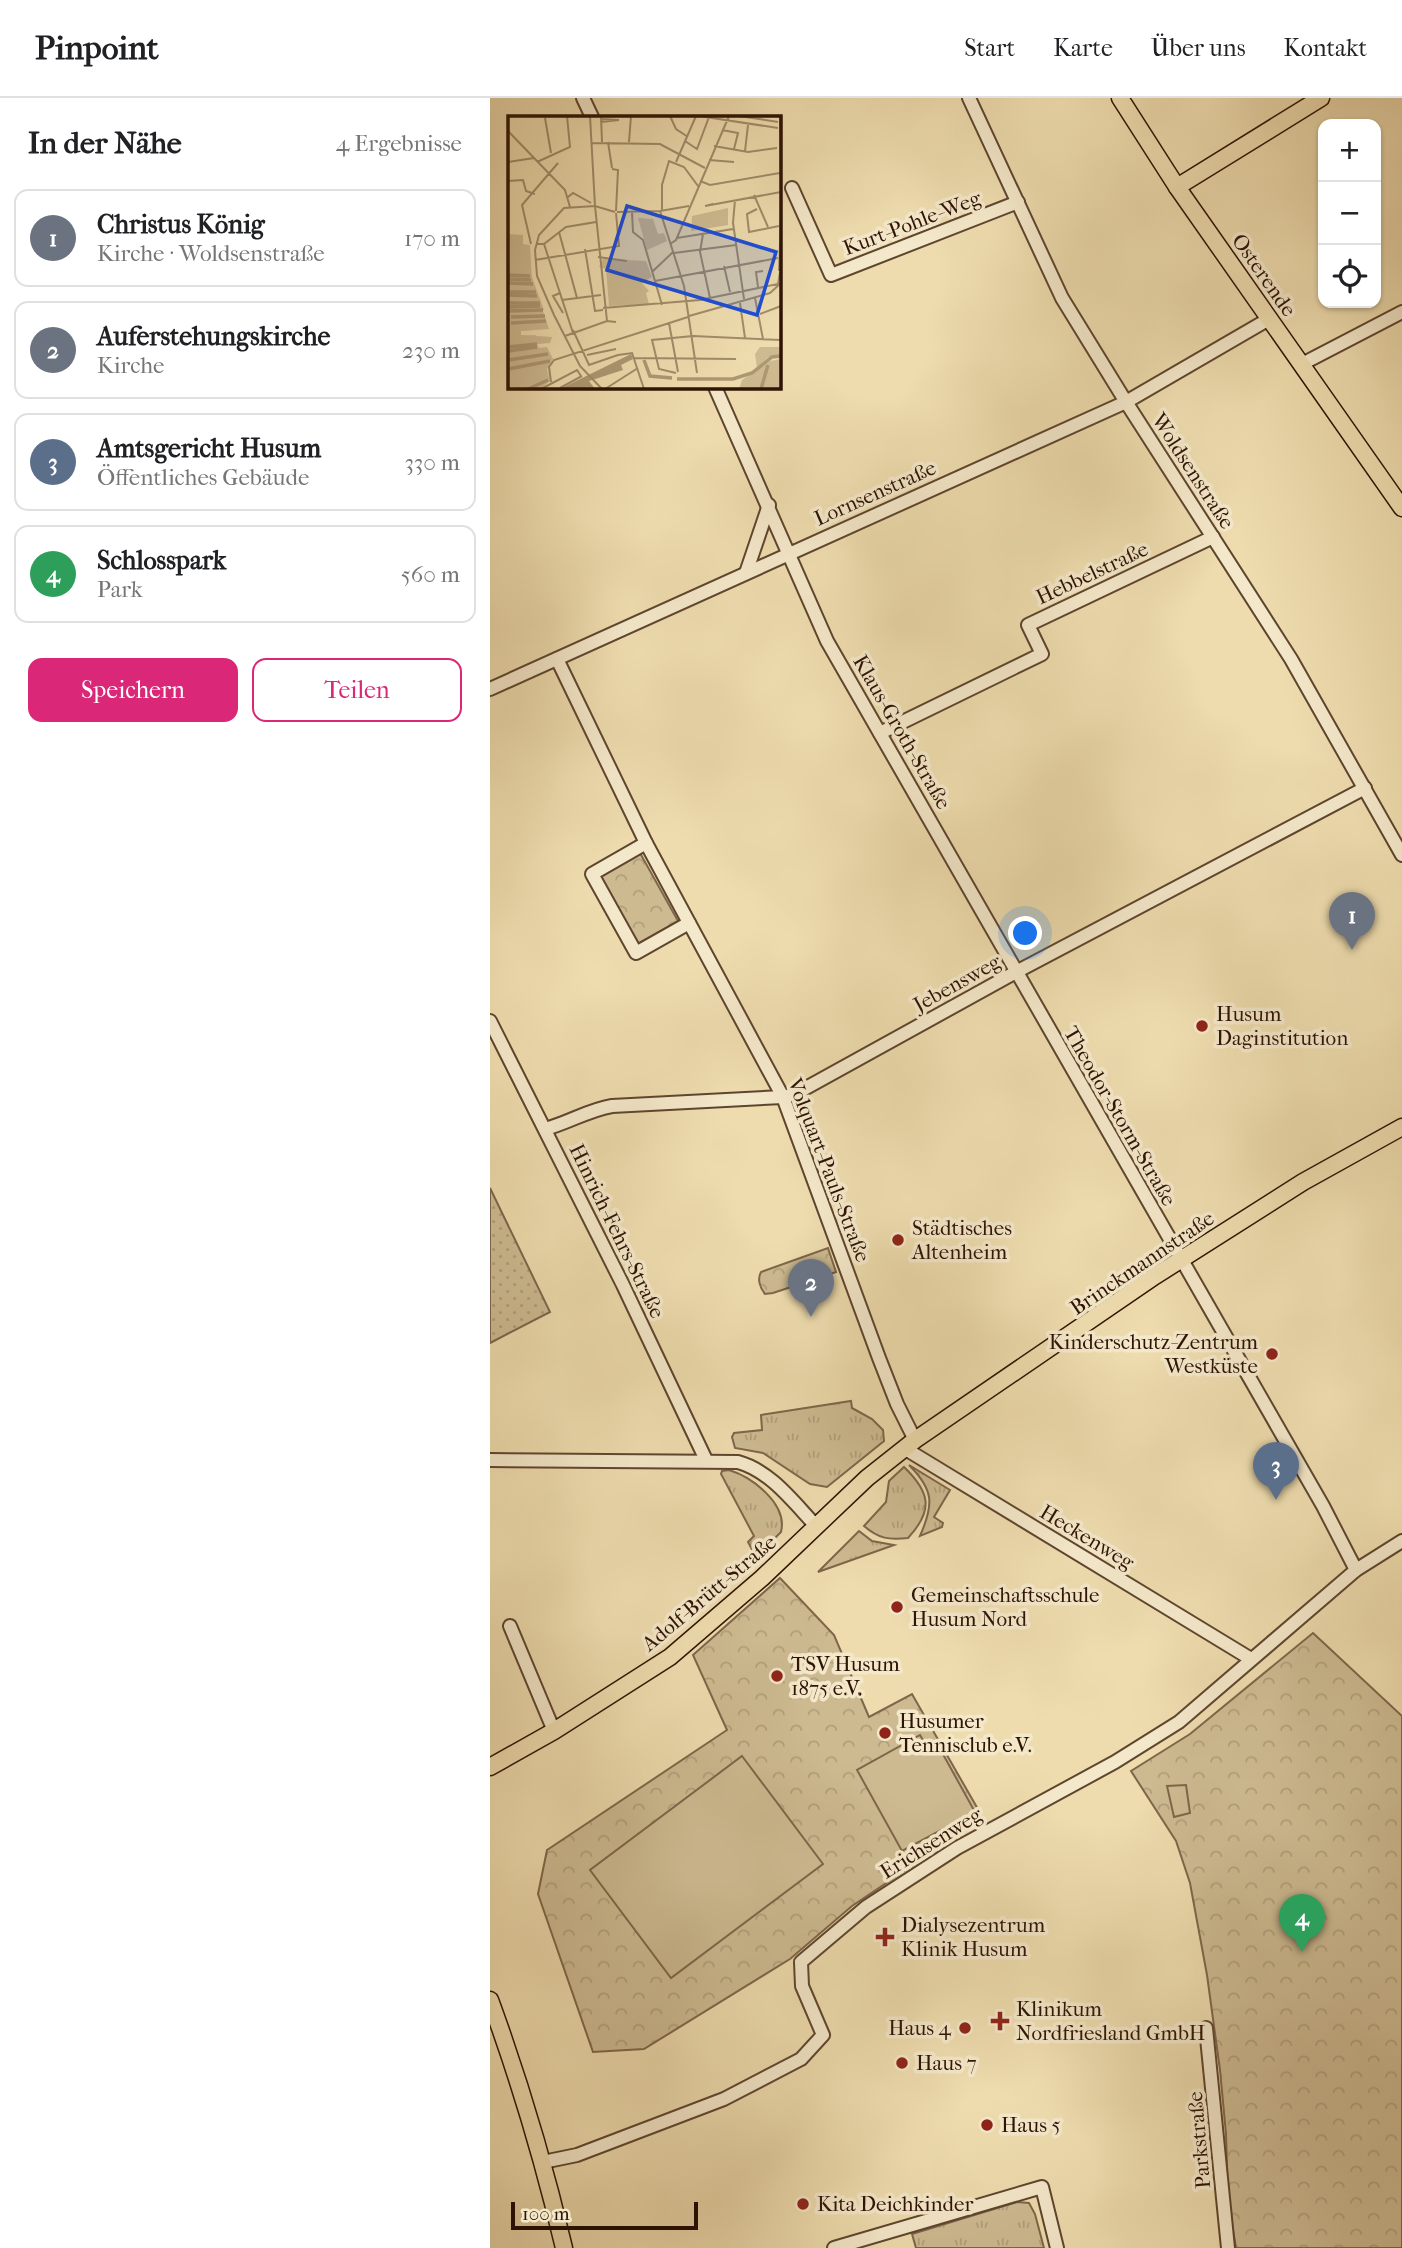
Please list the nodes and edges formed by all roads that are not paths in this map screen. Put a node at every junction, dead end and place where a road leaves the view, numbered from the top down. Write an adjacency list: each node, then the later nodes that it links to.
1 (583, 98): 5 (street)
2 (969, 98): 8 (street, Woldsenstraße)
3 (1120, 98): 6 (main road, Osterende)
4 (1321, 98): 6 (main road)
5 (592, 116)
6 (1177, 187): 10 (main road, Osterende)
7 (792, 188): 8 (street, Kurt-Pohle-Weg)
8 (1018, 202): 13 (street, Woldsenstraße)
9 (1402, 312): 11 (street)
10 (1269, 319): 11 (main road, Osterende); 13 (street, Lornsenstraße)
11 (1302, 364): 15 (main road, Osterende)
12 (715, 388): 14 (street, Klaus-Groth-Straße)
13 (1126, 402): 16 (street, Woldsenstraße); 17 (street, Lornsenstraße)
14 (769, 505): 17 (street, Klaus-Groth-Straße); 18 (street)
15 (1402, 508)
16 (1213, 537): 21 (street, Hebbelstraße); 22 (street, Woldsenstraße)
17 (787, 554): 18 (street, Lornsenstraße); 21 (street, Klaus-Groth-Straße)
18 (746, 573): 19 (street, Lornsenstraße)
19 (557, 659): 20 (street, Lornsenstraße); 23 (street, Volquart-Pauls-Straße)
20 (490, 689)
21 (880, 733): 26 (street, Klaus-Groth-Straße)
22 (1365, 788): 24 (street, Woldsenstraße); 26 (street, Jebensweg)
23 (646, 843): 25 (street, Volquart-Pauls-Straße); 25 (street)
24 (1402, 855)
25 (689, 923): 28 (street, Volquart-Pauls-Straße)
26 (1016, 972): 28 (street, Jebensweg); 31 (street, Theodor-Storm-Straße)
27 (490, 1021): 30 (street, Hinrich-Fehrs-Straße)
28 (783, 1097): 30 (street, Jebensweg); 32 (street, Volquart-Pauls-Straße)
29 (1402, 1126): 31 (main road, Brinckmannstraße)
30 (545, 1129): 34 (street, Hinrich-Fehrs-Straße)
31 (1181, 1261): 32 (main road, Brinckmannstraße); 37 (street, Theodor-Storm-Straße)
32 (909, 1444): 35 (main road, Brinckmannstraße); 39 (street, Heckenweg)
33 (490, 1460): 34 (street)
34 (706, 1460): 35 (street)
35 (817, 1527): 40 (main road, Adolf-Brütt-Straße)
36 (1402, 1541): 37 (street, Erichsenweg)
37 (1356, 1570): 39 (street, Erichsenweg)
38 (510, 1626): 40 (street)
39 (1251, 1659): 44 (street, Erichsenweg)
40 (554, 1731): 41 (main road, Adolf-Brütt-Straße)
41 (490, 1767)
42 (490, 2000): 44 (main road)
43 (1206, 2028): 48 (street, Parkstraße)
44 (543, 2162): 45 (main road)
45 (564, 2248)
46 (834, 2248): 47 (street)
47 (1057, 2248)
48 (1228, 2248)

